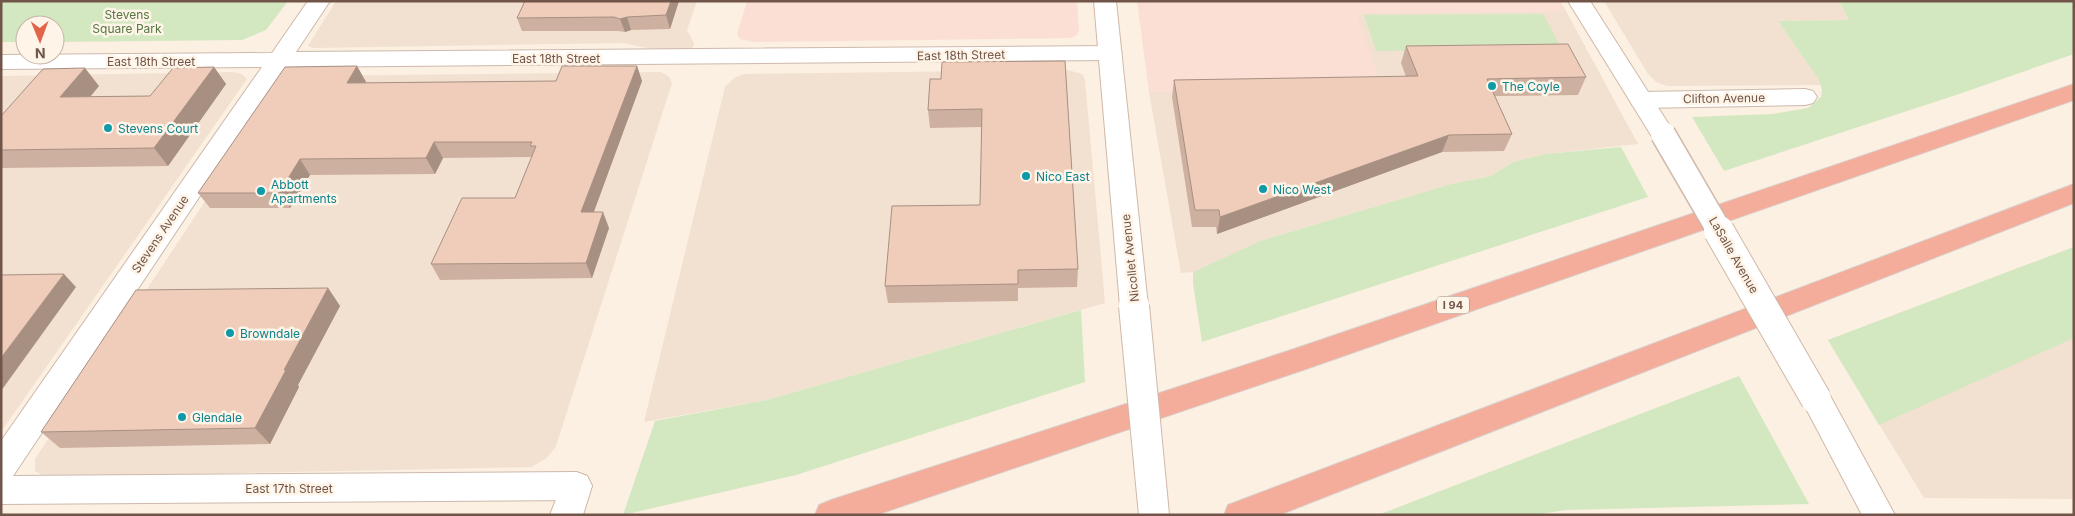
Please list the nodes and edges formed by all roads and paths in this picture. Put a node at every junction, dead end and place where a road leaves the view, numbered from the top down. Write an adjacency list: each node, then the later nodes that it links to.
1 (319, 1): 5 (street, Stevens Avenue)
2 (1105, 1): 4 (street, Nicollet Avenue)
3 (1580, 1): 9 (street, LaSalle Avenue)
4 (1110, 53): 5 (street, East 18th Street); 15 (street, Nicollet Avenue, bridge)
5 (279, 60): 6 (street, East 18th Street); 11 (street, Stevens Avenue)
6 (1, 62)
7 (2074, 92): 14 (highway, I 94)
8 (1805, 97): 9 (street, Clifton Avenue)
9 (1642, 100): 17 (street, LaSalle Avenue, bridge)
10 (2074, 193): 16 (highway)
11 (1, 467)
12 (1, 490): 13 (street, East 17th Street)
13 (571, 502)
14 (831, 515)
15 (1154, 515)
16 (1240, 515)
17 (1878, 515)

